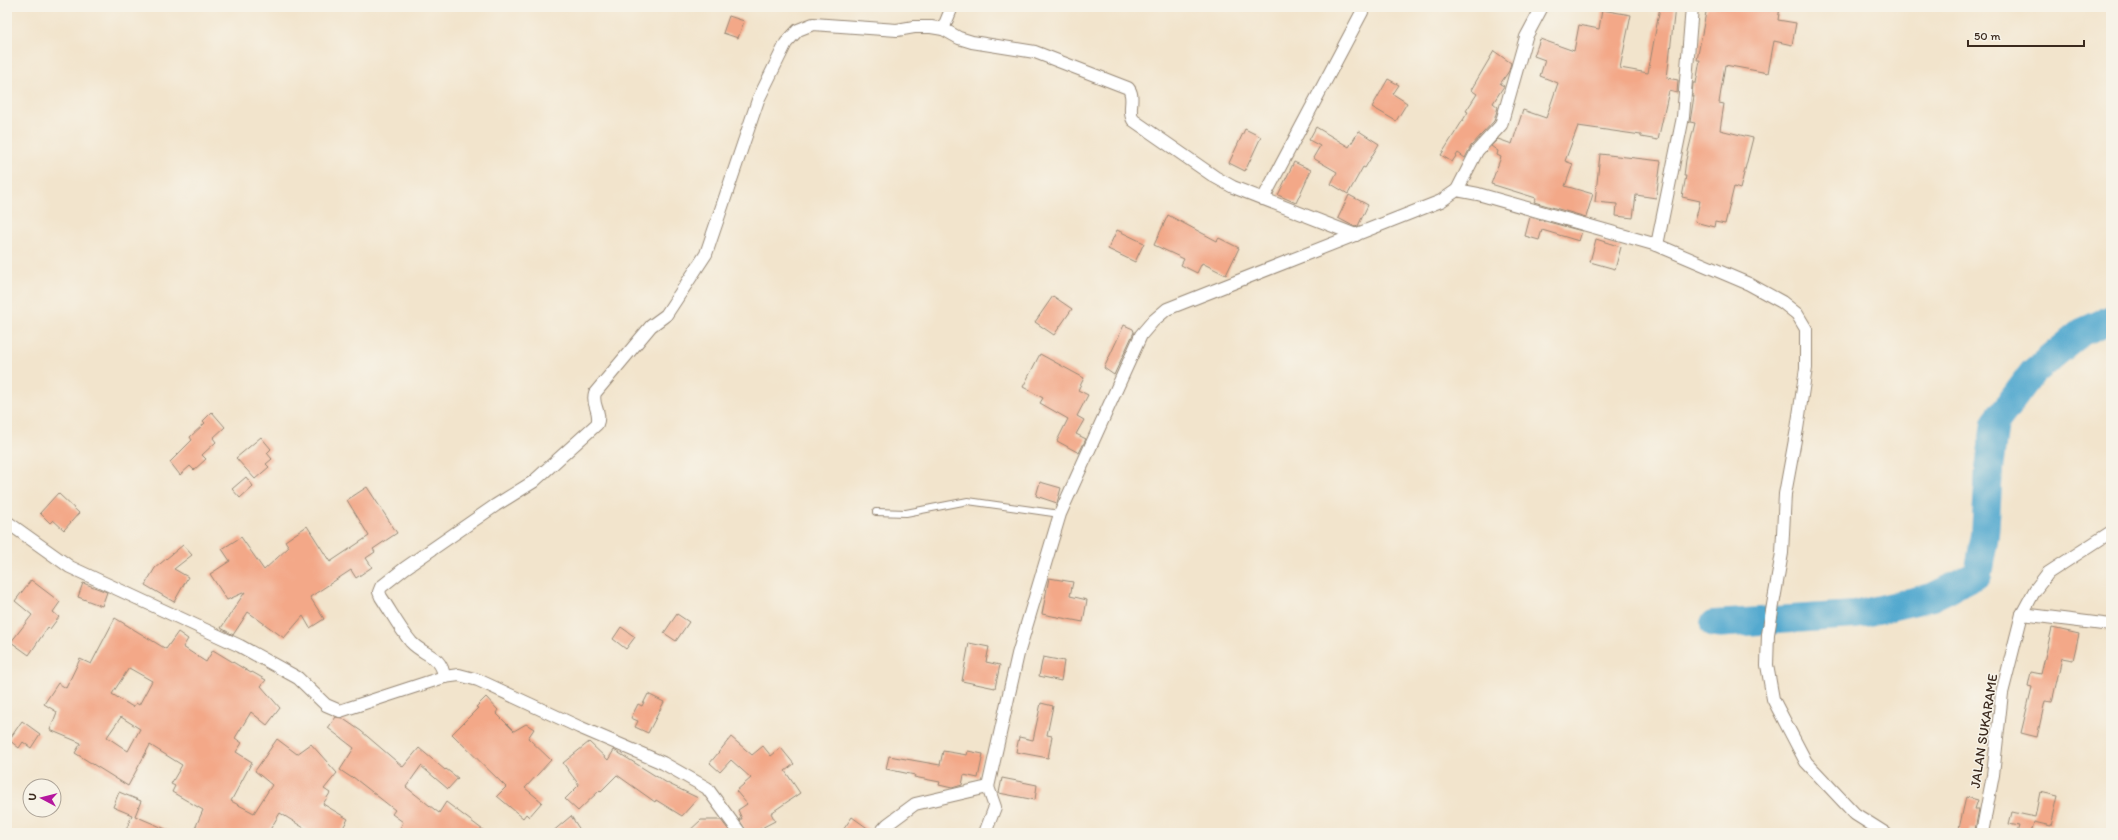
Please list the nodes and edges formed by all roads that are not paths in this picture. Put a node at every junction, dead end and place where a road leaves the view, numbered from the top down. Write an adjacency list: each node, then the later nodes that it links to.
1 (952, 7): 5 (street)
2 (1542, 7): 6 (street)
3 (1692, 7): 9 (street)
4 (1362, 12): 7 (street)
5 (944, 29): 7 (street); 16 (street)
6 (1457, 190): 8 (street); 9 (street)
7 (1262, 199): 8 (street)
8 (1356, 235): 11 (street)
9 (1657, 245): 21 (street)
10 (876, 512): 11 (lane)
11 (1060, 514): 17 (street)
12 (7, 522): 16 (street)
13 (2111, 532): 14 (street, JALAN SUKARAME)
14 (2022, 614): 15 (street); 22 (street, JALAN SUKARAME)
15 (2111, 626)
16 (444, 677): 18 (street)
17 (988, 787): 19 (street); 20 (street)
18 (740, 833)
19 (880, 833)
20 (985, 833)
21 (1885, 833)
22 (1982, 833)

